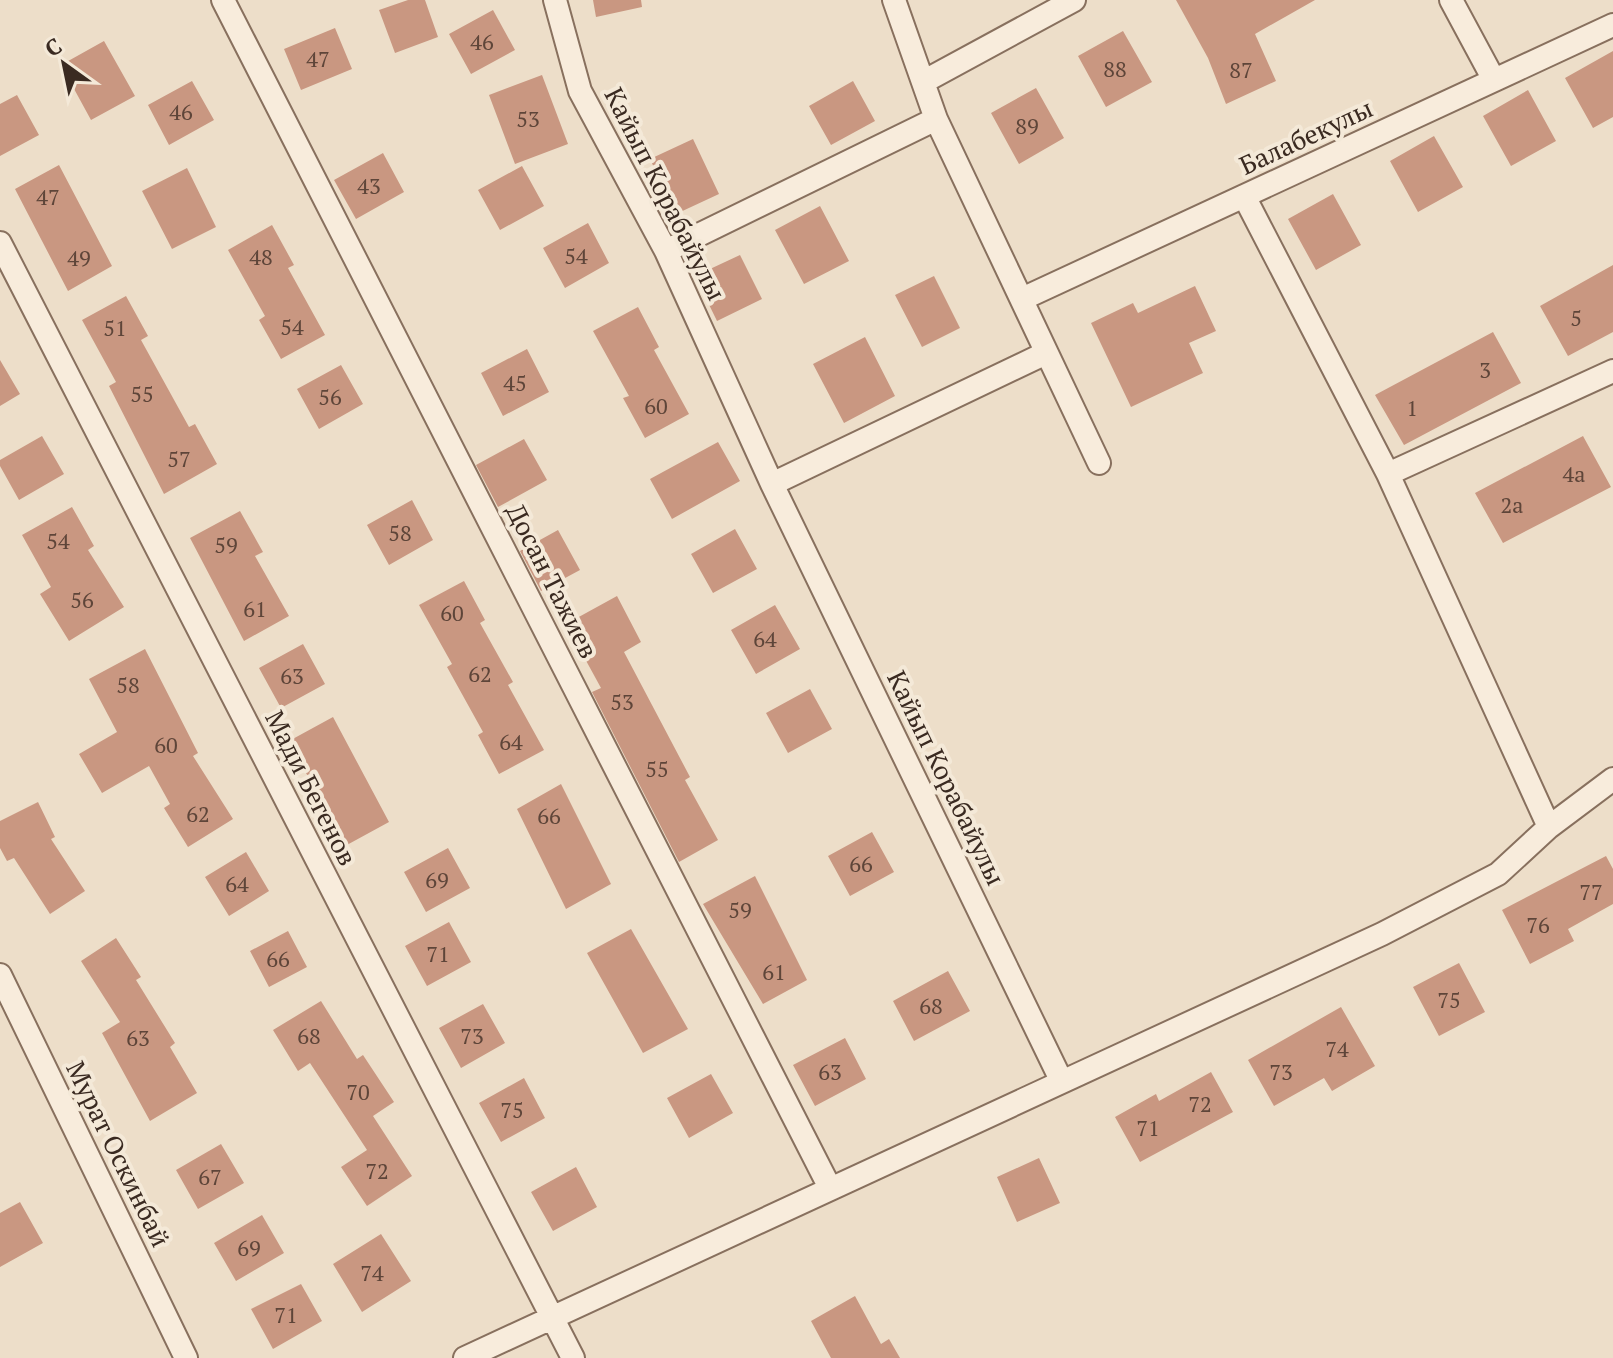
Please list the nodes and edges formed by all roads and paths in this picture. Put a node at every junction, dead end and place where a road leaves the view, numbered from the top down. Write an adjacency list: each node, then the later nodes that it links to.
1 (223, 0): 23 (street, Досан Тажиев)
2 (555, 0): 12 (street, Кайып Корабайулы)
3 (894, 0): 8 (street)
4 (1074, 0): 8 (street)
5 (1451, 0): 7 (street)
6 (1613, 25): 7 (street, Балабекулы)
7 (1494, 80): 10 (street, Балабекулы)
8 (923, 82): 9 (street)
9 (936, 119): 12 (street); 13 (street)
10 (1244, 196): 13 (street, Балабекулы); 17 (street)
11 (0, 243): 24 (street, Мади Бегенов)
12 (666, 251): 18 (street, Кайып Корабайулы)
13 (1022, 299): 14 (street)
14 (1046, 353): 16 (street); 18 (street)
15 (1613, 371): 17 (street)
16 (1099, 463)
17 (1388, 474): 20 (street)
18 (772, 484): 22 (street, Кайып Корабайулы)
19 (1613, 779): 20 (street)
20 (1549, 827): 22 (street)
21 (0, 975): 25 (street, Мурат Оскинбай)
22 (1061, 1080): 23 (street)
23 (830, 1188): 24 (street)
24 (552, 1317): 26 (street); 27 (street, Мади Бегенов)
25 (186, 1358)
26 (465, 1358)
27 (573, 1358)

